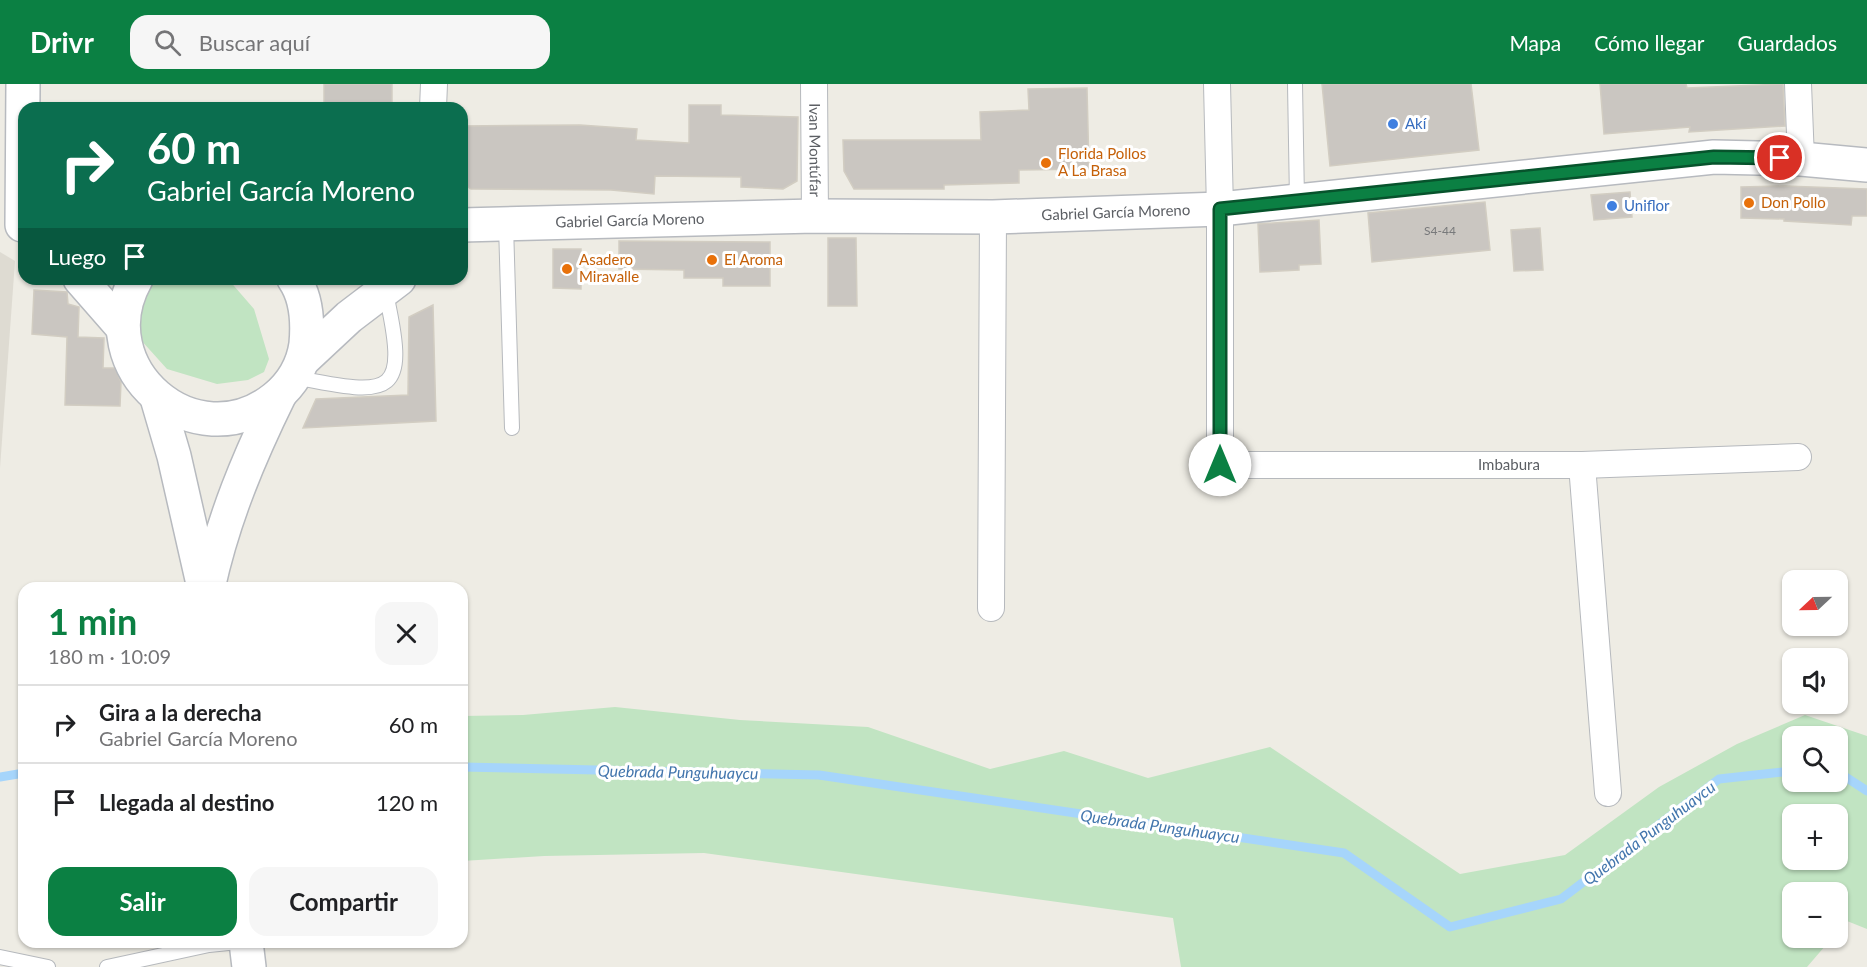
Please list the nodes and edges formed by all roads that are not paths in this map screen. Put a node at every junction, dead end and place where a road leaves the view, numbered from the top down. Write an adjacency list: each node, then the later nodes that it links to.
1 (23, 84): 7 (main road)
2 (434, 84): 8 (street)
3 (814, 84): 13 (street, Ivan Montúfar)
4 (1217, 84): 12 (street)
5 (1295, 84): 11 (lane)
6 (1798, 84): 9 (street)
7 (22, 102)
8 (433, 102)
9 (1802, 159): 10 (main road, Gabriel García Moreno); 11 (main road, Gabriel García Moreno)
10 (1867, 165)
11 (1298, 200): 12 (main road, Gabriel García Moreno)
12 (1220, 209): 14 (main road, Gabriel García Moreno); 28 (street, Imbabura)
13 (816, 216): 14 (main road, Gabriel García Moreno); 16 (main road, Gabriel García Moreno)
14 (993, 217): 31 (street)
15 (468, 225): 16 (main road, Gabriel García Moreno)
16 (506, 225): 17 (main road, Gabriel García Moreno); 26 (lane)
17 (468, 241)
18 (85, 285): 23 (main road)
19 (133, 285): 23 (main road)
20 (298, 285): 24 (main road)
21 (391, 285): 24 (main road)
22 (392, 285): 24 (lane)
23 (122, 327): 25 (main road)
24 (293, 376): 25 (main road); 30 (main road)
25 (157, 398): 29 (main road)
26 (512, 428)
27 (1798, 458): 28 (street, Imbabura)
28 (1582, 465): 32 (street)
29 (205, 582)
30 (208, 582)
31 (991, 608)
32 (1608, 793)
33 (195, 948): 37 (lane)
34 (247, 948): 38 (main road)
35 (0, 957): 36 (lane)
36 (48, 967)
37 (107, 967)
38 (249, 967)

